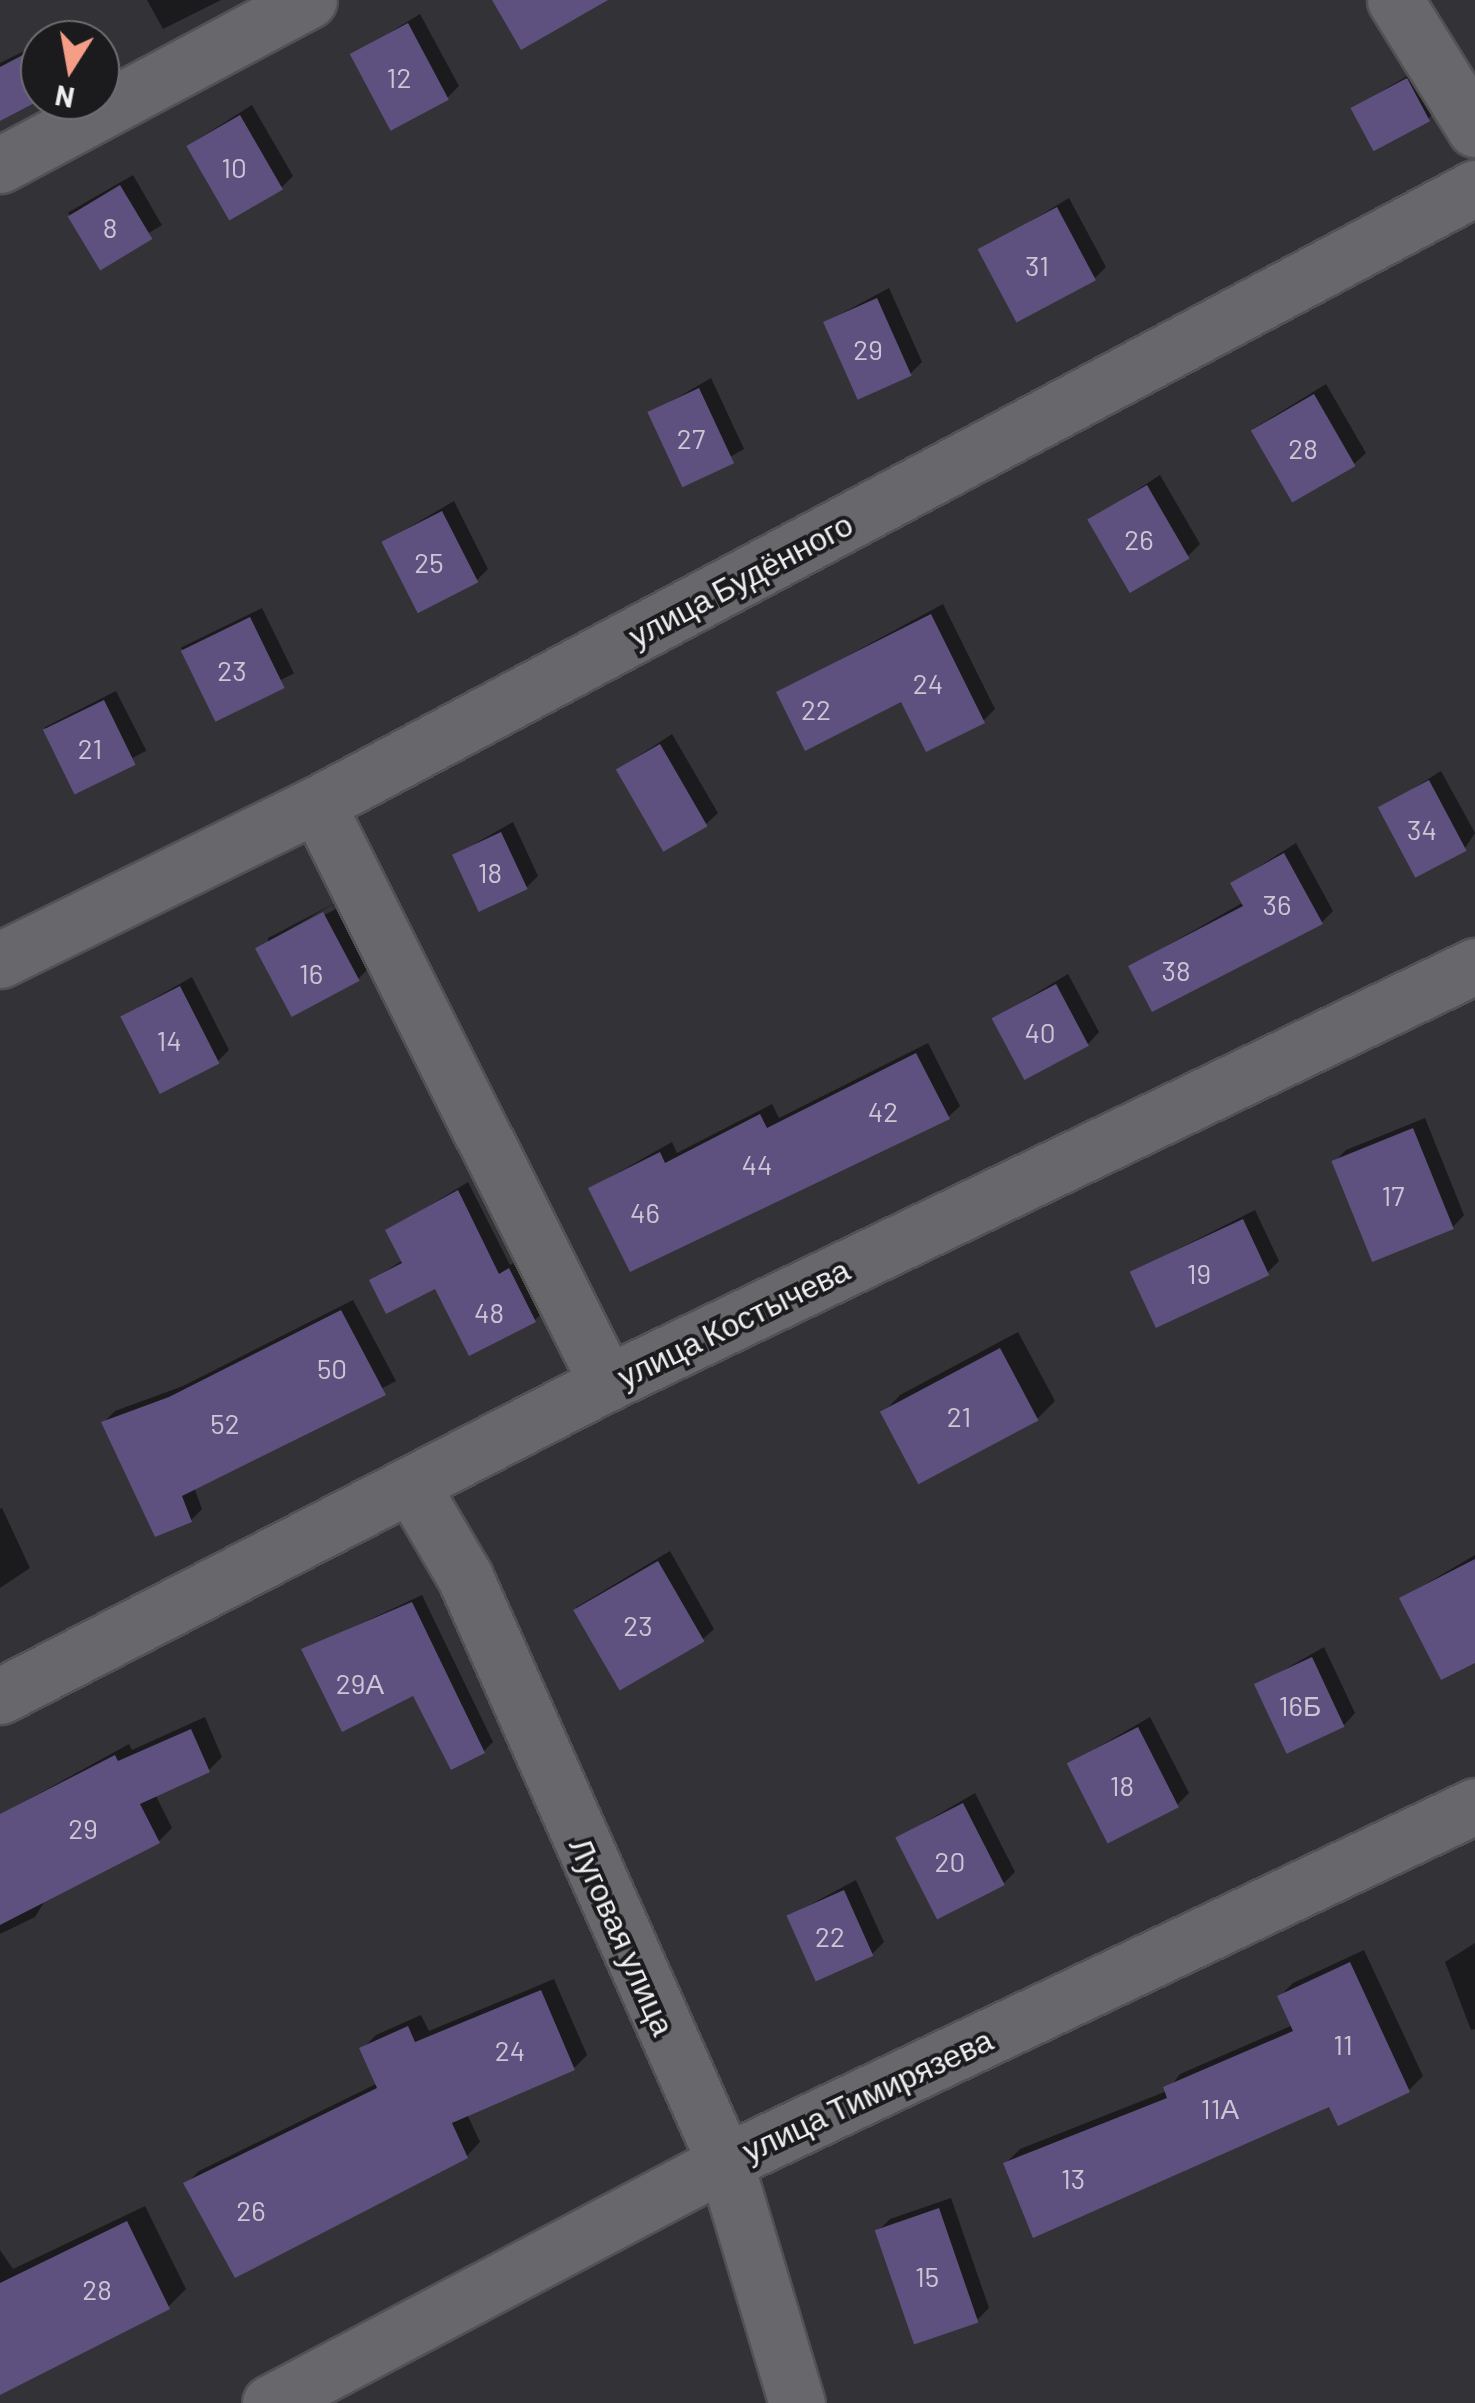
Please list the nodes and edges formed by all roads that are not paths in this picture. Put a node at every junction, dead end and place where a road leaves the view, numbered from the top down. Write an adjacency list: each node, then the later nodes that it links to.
1 (309, 0): 4 (street)
2 (1395, 0): 3 (street)
3 (1475, 129)
4 (0, 165)
5 (1475, 188): 6 (street, улица Будённого)
6 (317, 804): 7 (street, улица Будённого); 9 (street)
7 (0, 960)
8 (1475, 966): 9 (street, улица Костычева)
9 (607, 1383): 10 (street, улица Костычева)
10 (410, 1485): 11 (street, улица Костычева); 13 (street, Луговая улица)
11 (0, 1696)
12 (1475, 1806): 13 (street, улица Тимирязева)
13 (726, 2162): 14 (street, улица Тимирязева); 15 (street, Луговая улица)
14 (270, 2403)
15 (796, 2403)

